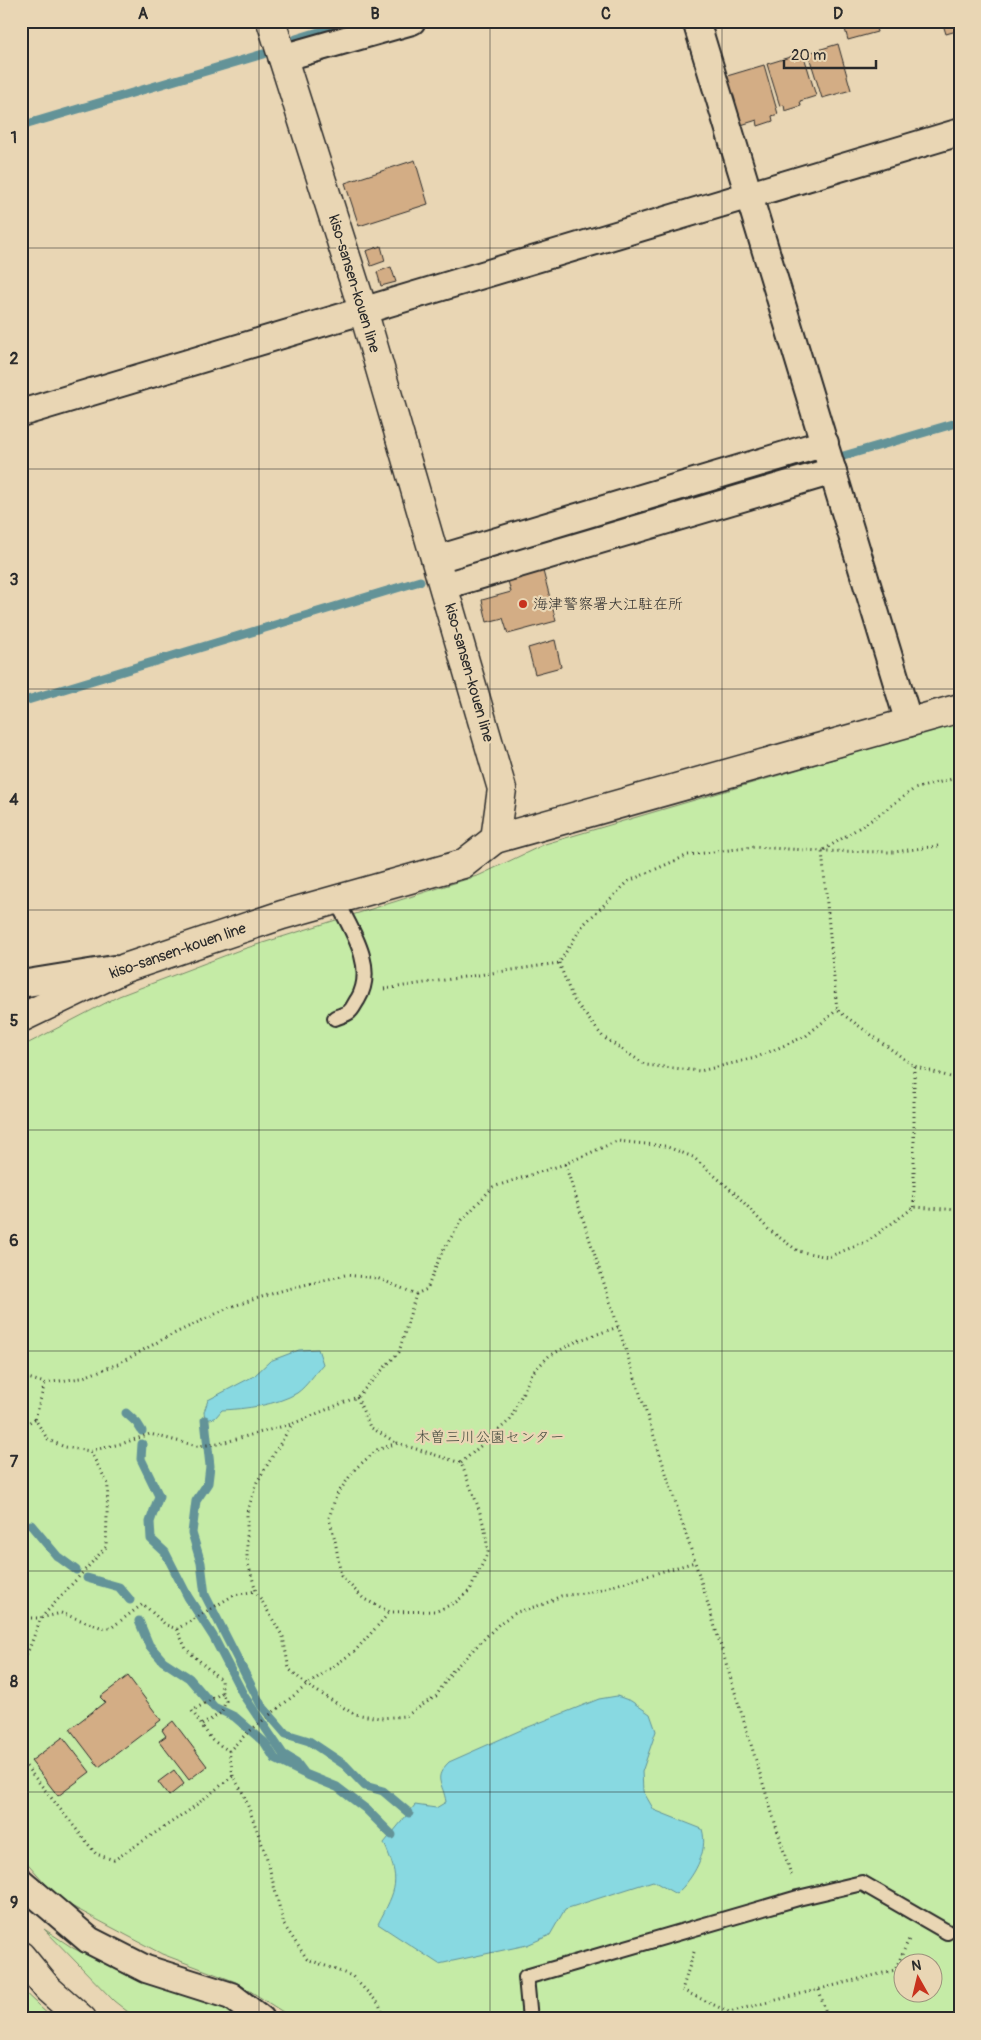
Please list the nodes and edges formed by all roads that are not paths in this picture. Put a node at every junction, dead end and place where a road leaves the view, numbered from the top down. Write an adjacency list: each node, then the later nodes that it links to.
1 (271, 21): 4 (main road, kiso-sansen-kouen line)
2 (412, 21): 4 (street)
3 (696, 21): 6 (street)
4 (282, 58): 7 (main road, kiso-sansen-kouen line)
5 (960, 132): 6 (street)
6 (750, 195): 7 (street); 9 (street)
7 (363, 310): 8 (street); 11 (main road, kiso-sansen-kouen line)
8 (21, 413)
9 (825, 443): 10 (street); 11 (street)
10 (833, 471): 12 (street); 14 (street)
11 (437, 559): 12 (main road, kiso-sansen-kouen line)
12 (444, 586): 15 (main road, kiso-sansen-kouen line)
13 (960, 708): 14 (main road)
14 (910, 723): 15 (main road)
15 (495, 839): 16 (main road, kiso-sansen-kouen line)
16 (336, 900): 17 (main road, kiso-sansen-kouen line); 20 (lane)
17 (125, 968): 18 (street); 19 (main road, kiso-sansen-kouen line)
18 (21, 984)
19 (21, 1018)
20 (335, 1018)
21 (21, 1882): 25 (street)
22 (947, 1932): 26 (lane)
23 (21, 1956): 24 (main road)
24 (82, 2019)
25 (261, 2019)
26 (530, 2019)

